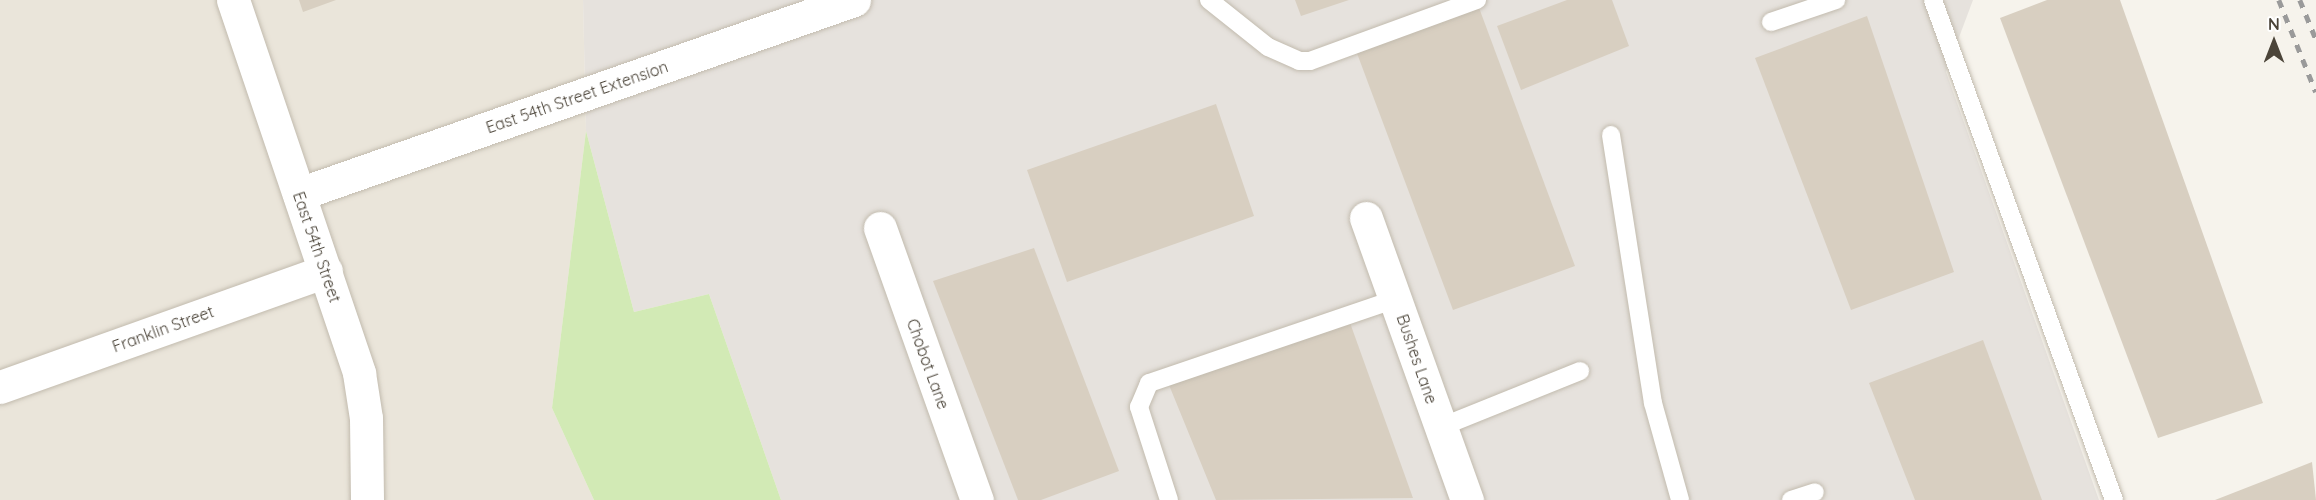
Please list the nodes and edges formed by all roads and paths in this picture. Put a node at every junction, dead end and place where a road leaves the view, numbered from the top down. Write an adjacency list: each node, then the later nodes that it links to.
1 (233, 0): 9 (street, East 54th Street)
2 (854, 0): 9 (street, East 54th Street Extension)
3 (1209, 0): 4 (lane)
4 (1477, 0)
5 (1836, 0): 7 (lane)
6 (1933, 0): 24 (lane)
7 (1772, 22)
8 (1611, 135): 22 (lane)
9 (299, 194): 12 (street, East 54th Street)
10 (1366, 218): 13 (street, Bushes Lane)
11 (880, 228): 19 (street, Chobot Lane)
12 (326, 271): 15 (street, Franklin Street); 18 (street, East 54th Street)
13 (1396, 299): 16 (street, Bushes Lane); 20 (lane)
14 (1580, 371): 16 (lane)
15 (0, 387)
16 (1441, 427): 21 (street, Bushes Lane)
17 (1815, 492): 23 (lane)
18 (367, 500)
19 (977, 500)
20 (1169, 500)
21 (1467, 500)
22 (1680, 500)
23 (1791, 500)
24 (2114, 500)

